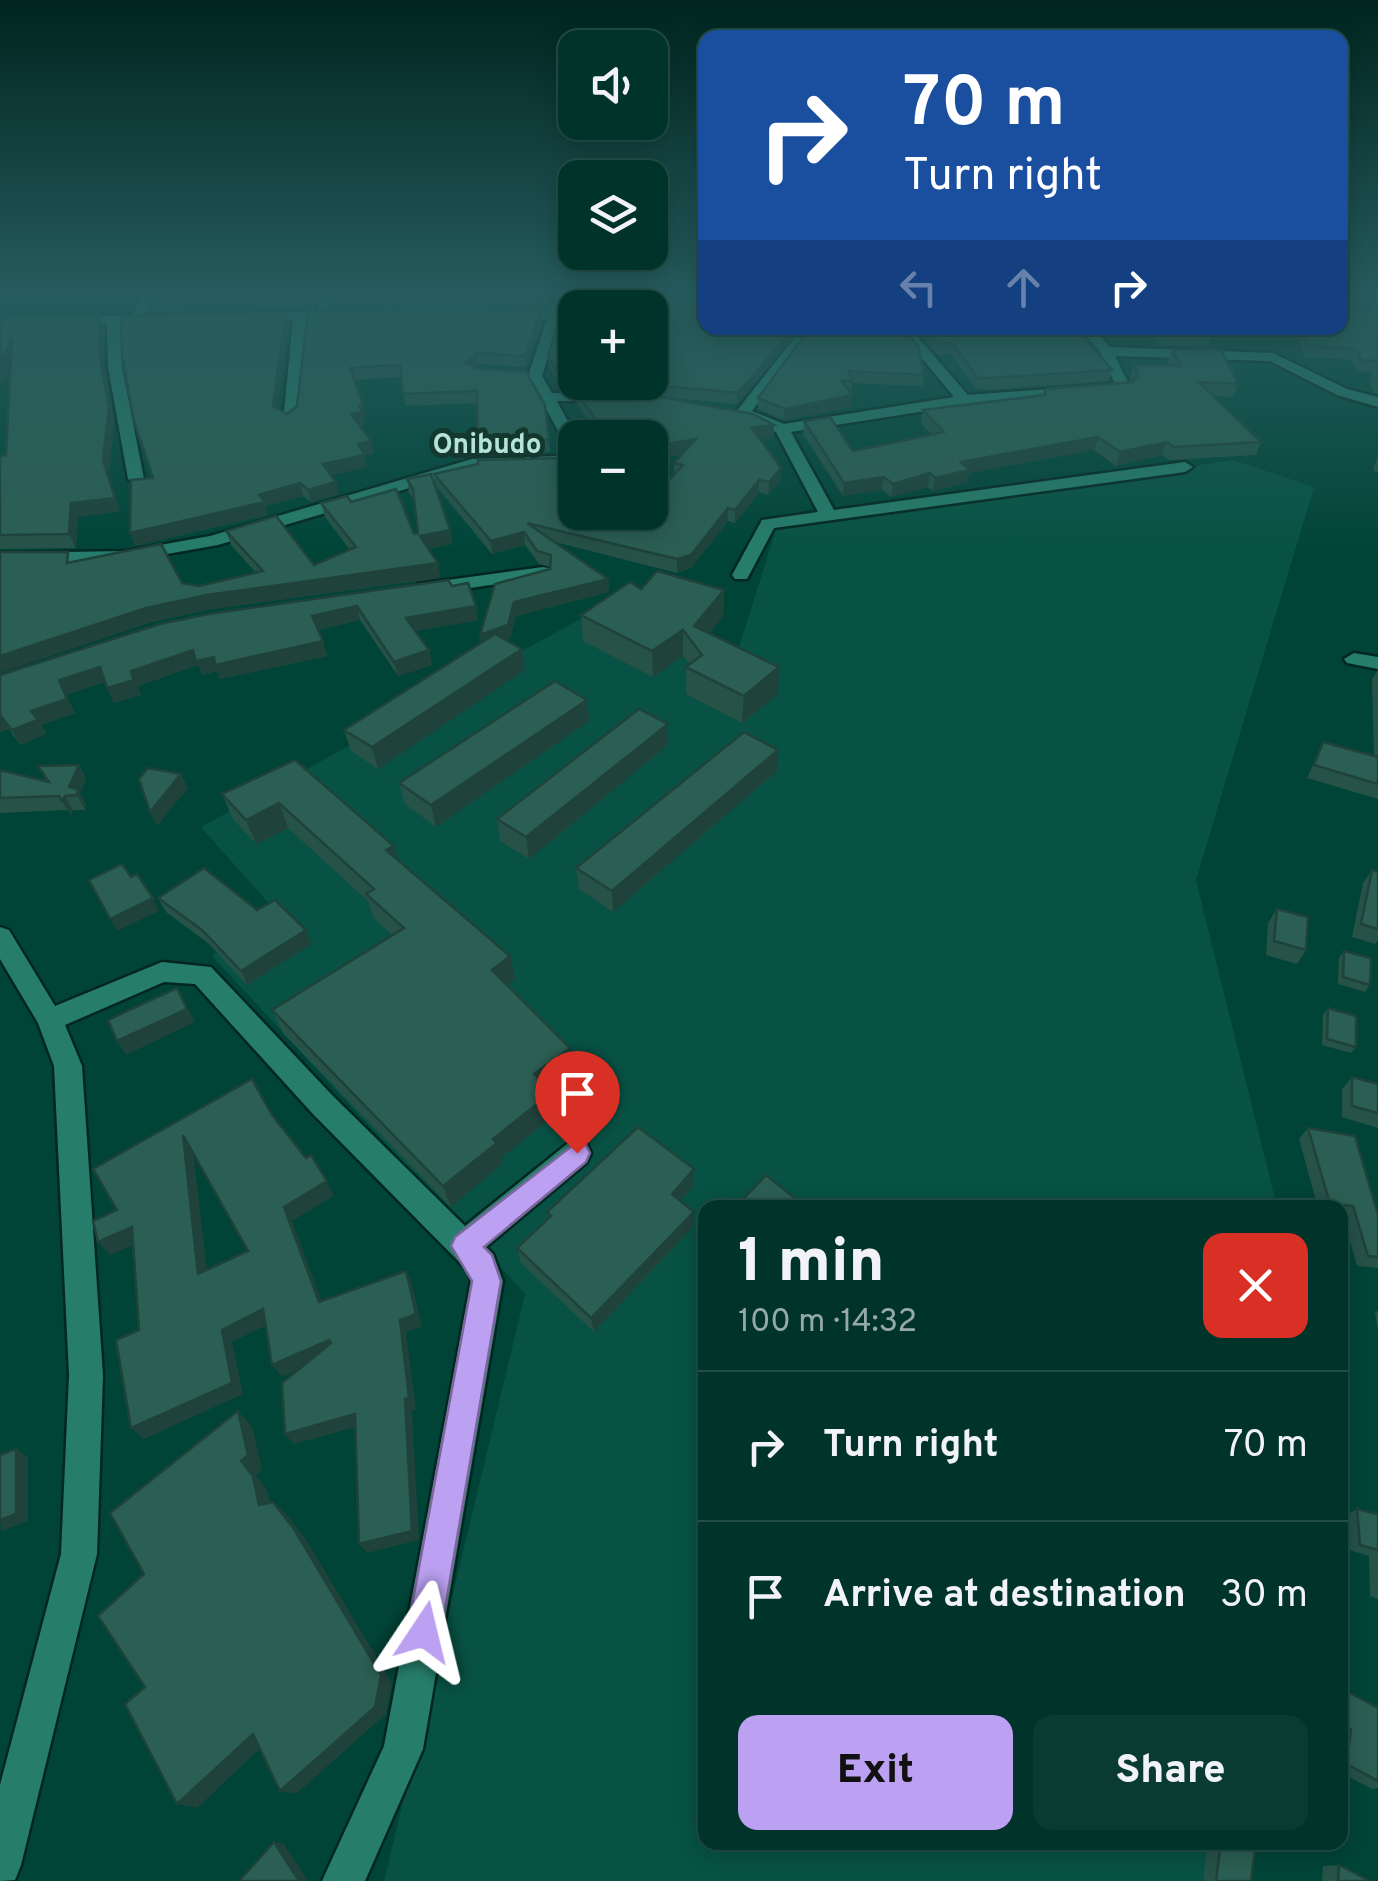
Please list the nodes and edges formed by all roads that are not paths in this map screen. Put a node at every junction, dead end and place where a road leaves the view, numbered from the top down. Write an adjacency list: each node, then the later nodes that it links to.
1 (117, 380): 17 (street)
2 (293, 380): 12 (street)
3 (537, 380): 8 (street)
4 (762, 380): 14 (street)
5 (947, 380): 10 (street)
6 (1120, 380): 10 (street)
7 (1318, 380): 11 (street)
8 (546, 397): 9 (street); 13 (street)
9 (558, 397)
10 (964, 400): 14 (street)
11 (1378, 402)
12 (288, 418)
13 (559, 420)
14 (782, 429): 18 (street)
15 (558, 461): 19 (street)
16 (1185, 466): 18 (street)
17 (136, 479)
18 (830, 518): 21 (street)
19 (0, 558)
20 (542, 572): 22 (street)
21 (741, 575)
22 (394, 594)
23 (1354, 659): 24 (street)
24 (1378, 663)
25 (0, 938): 26 (street)
26 (50, 1020): 28 (street); 29 (street)
27 (577, 1153): 28 (street)
28 (464, 1246): 30 (street)
29 (0, 1865)
30 (343, 1881)

